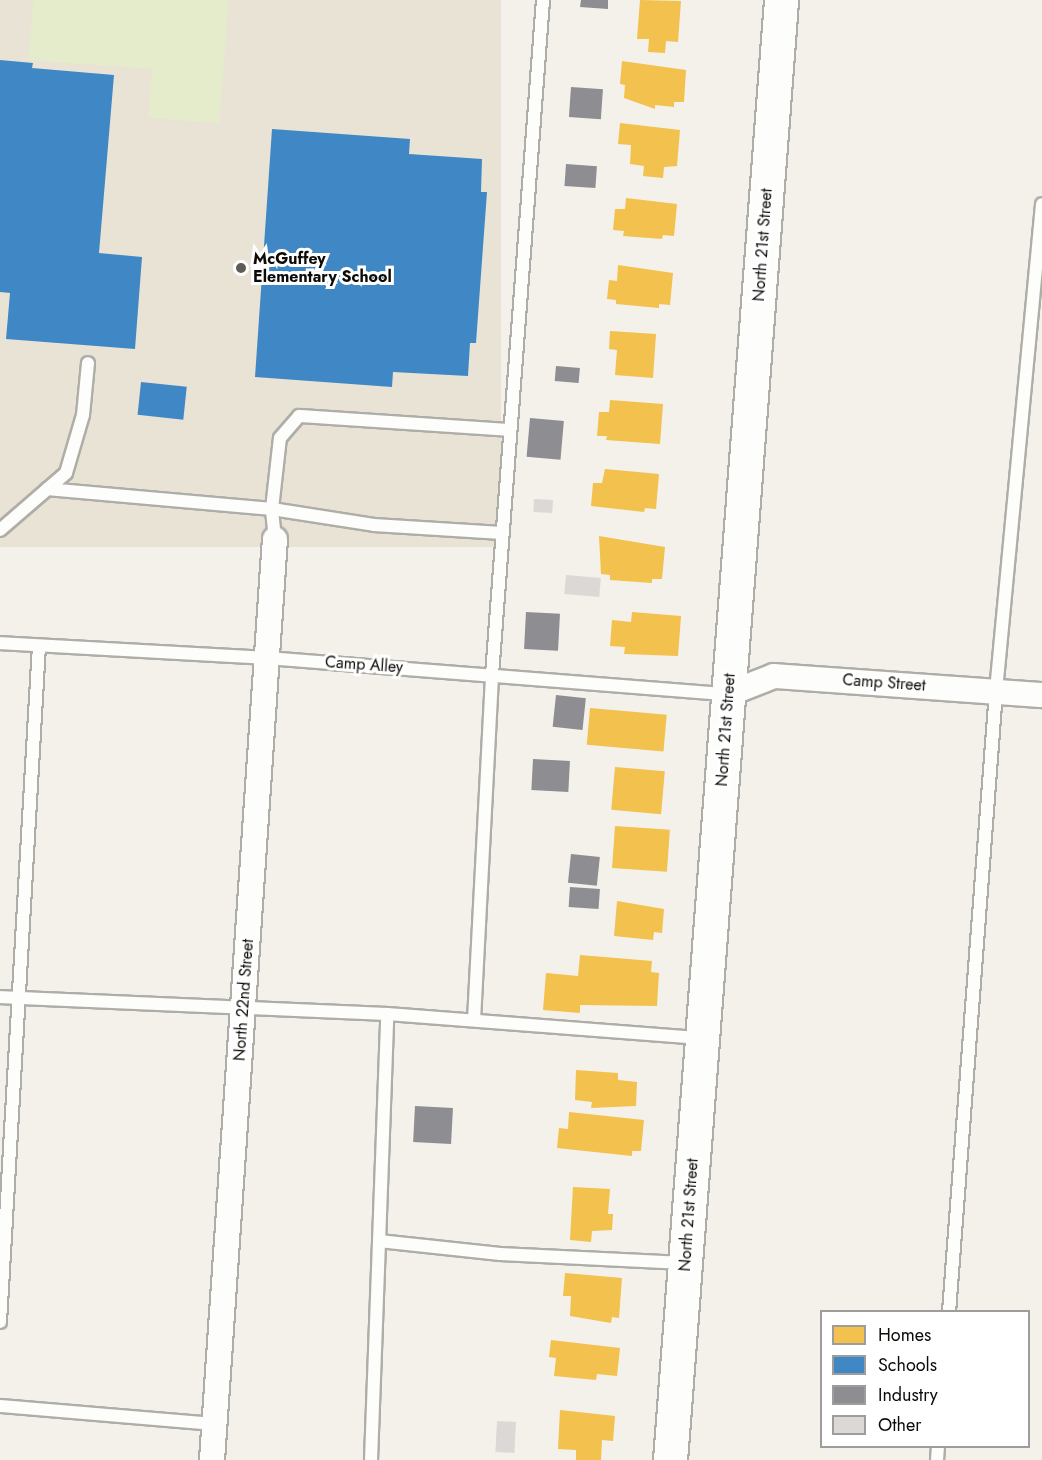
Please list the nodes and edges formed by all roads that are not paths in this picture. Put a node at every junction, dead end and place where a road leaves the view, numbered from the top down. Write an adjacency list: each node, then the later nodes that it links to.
1 (543, 0): 5 (lane)
2 (781, 0): 16 (main road, North 21st Street)
3 (1042, 204): 15 (lane)
4 (88, 363): 6 (lane)
5 (510, 429): 7 (lane); 9 (lane)
6 (48, 489): 7 (lane); 8 (lane)
7 (273, 509): 9 (lane); 10 (lane)
8 (0, 530)
9 (502, 533): 14 (lane)
10 (275, 539): 13 (street, North 22nd Street)
11 (0, 643): 12 (lane, Camp Alley)
12 (39, 646): 13 (lane, Camp Alley); 19 (lane)
13 (267, 658): 14 (lane, Camp Alley); 20 (street, North 22nd Street)
14 (492, 675): 16 (lane, Camp Alley); 22 (lane)
15 (996, 691): 16 (street, Camp Street); 17 (street, Camp Street); 26 (lane)
16 (728, 694): 23 (main road, North 21st Street)
17 (1042, 696)
18 (0, 997): 19 (lane)
19 (15, 998): 20 (lane); 27 (lane)
20 (244, 1006): 21 (lane); 29 (street, North 22nd Street)
21 (387, 1014): 22 (lane); 24 (lane)
22 (474, 1020): 23 (lane)
23 (702, 1038): 25 (main road, North 21st Street)
24 (379, 1241): 25 (lane); 31 (lane)
25 (685, 1263): 32 (main road, North 21st Street)
26 (948, 1310)
27 (0, 1322)
28 (0, 1406): 29 (lane)
29 (214, 1424): 30 (street, North 22nd Street)
30 (212, 1460)
31 (371, 1460)
32 (670, 1460)

